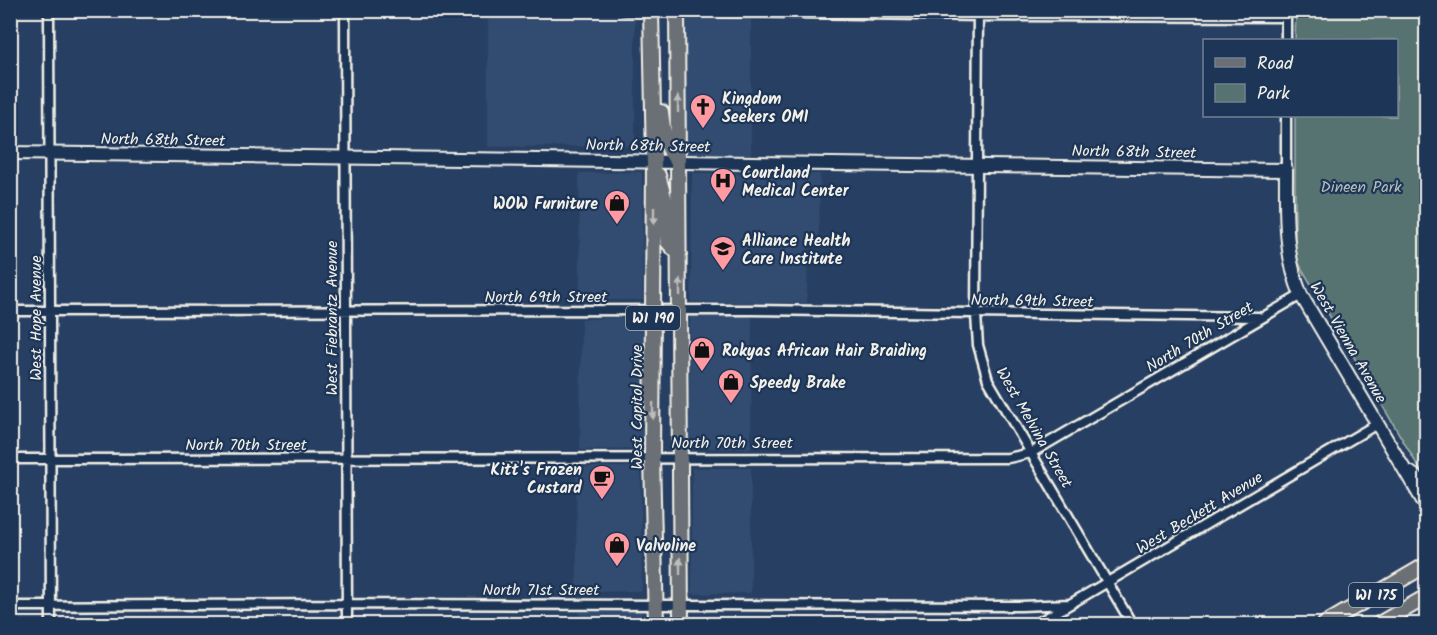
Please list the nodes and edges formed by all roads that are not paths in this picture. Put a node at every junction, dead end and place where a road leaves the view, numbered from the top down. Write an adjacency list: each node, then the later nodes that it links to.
1 (49, 10): 12 (street, West Hope Avenue)
2 (345, 10): 13 (street, West Fiebrantz Avenue)
3 (624, 10): 4 (street)
4 (651, 11): 5 (street); 9 (main road, West Capitol Drive / WI 190)
5 (677, 11): 6 (street); 14 (main road, WI 190, one-way to 5)
6 (978, 13): 7 (street); 16 (street, West Melvina Street)
7 (1286, 14): 8 (street)
8 (1286, 39)
9 (652, 89): 14 (main road); 15 (main road, West Capitol Drive / WI 190)
10 (1286, 117): 17 (street, West Vienna Avenue)
11 (10, 153): 12 (street, North 68th Street)
12 (50, 153): 13 (street, North 68th Street); 24 (street, West Hope Avenue)
13 (345, 158): 15 (street, North 68th Street); 22 (street, West Fiebrantz Avenue)
14 (678, 162): 15 (street, North 68th Street); 16 (street, North 68th Street); 18 (main road, WI 190)
15 (654, 163): 18 (main road); 23 (main road, West Capitol Drive / WI 190, one-way to 23)
16 (977, 166): 17 (street, North 68th Street); 25 (street, West Melvina Street)
17 (1286, 170): 19 (street, West Vienna Avenue)
18 (679, 254): 20 (main road, WI 190, one-way to 18)
19 (1301, 295): 26 (street, North 70th Street); 27 (street, West Vienna Avenue)
20 (680, 310): 23 (street, North 69th Street); 25 (street, North 69th Street); 30 (main road, WI 190)
21 (10, 311): 24 (street, North 69th Street)
22 (346, 311): 23 (street, North 69th Street); 24 (street, North 69th Street); 33 (street, West Fiebrantz Avenue)
23 (653, 311): 29 (main road, West Capitol Drive / WI 190, one-way to 29)
24 (50, 312): 32 (street, West Hope Avenue)
25 (976, 315): 26 (street, North 69th Street); 28 (street, West Melvina Street)
26 (1261, 318): 28 (street, North 70th Street)
27 (1377, 424): 34 (street, West Vienna Avenue); 38 (street, West Beckett Avenue)
28 (1031, 453): 30 (street, North 70th Street); 38 (street, West Melvina Street)
29 (652, 457): 30 (street, North 70th Street); 33 (street, North 70th Street); 41 (main road, West Capitol Drive / WI 190)
30 (679, 457): 43 (main road, WI 190, one-way to 30)
31 (10, 459): 32 (street, North 70th Street)
32 (50, 459): 33 (street, North 70th Street); 45 (street, West Hope Avenue)
33 (347, 459): 40 (street, West Fiebrantz Avenue)
34 (1406, 469): 35 (street, West Vienna Avenue); 36 (street, West Vienna Avenue)
35 (1426, 484)
36 (1426, 506)
37 (1426, 565): 52 (main road, WI 175)
38 (1108, 583): 42 (street, West Beckett Avenue); 51 (street, West Melvina Street)
39 (1426, 597): 53 (main road, WI 175)
40 (347, 604): 41 (street, North 71st Street); 45 (street, North 71st Street); 47 (street, West Fiebrantz Avenue)
41 (656, 604): 43 (street, North 71st Street); 48 (main road, West Capitol Drive / WI 190)
42 (1070, 604): 43 (street, North 71st Street); 50 (street, West Beckett Avenue)
43 (681, 605): 49 (main road, WI 190)
44 (10, 606): 45 (street, North 71st Street)
45 (51, 606): 46 (street, West Hope Avenue)
46 (51, 624)
47 (347, 624)
48 (656, 624)
49 (681, 624)
50 (1036, 624)
51 (1132, 624)
52 (1325, 624)
53 (1379, 624)

